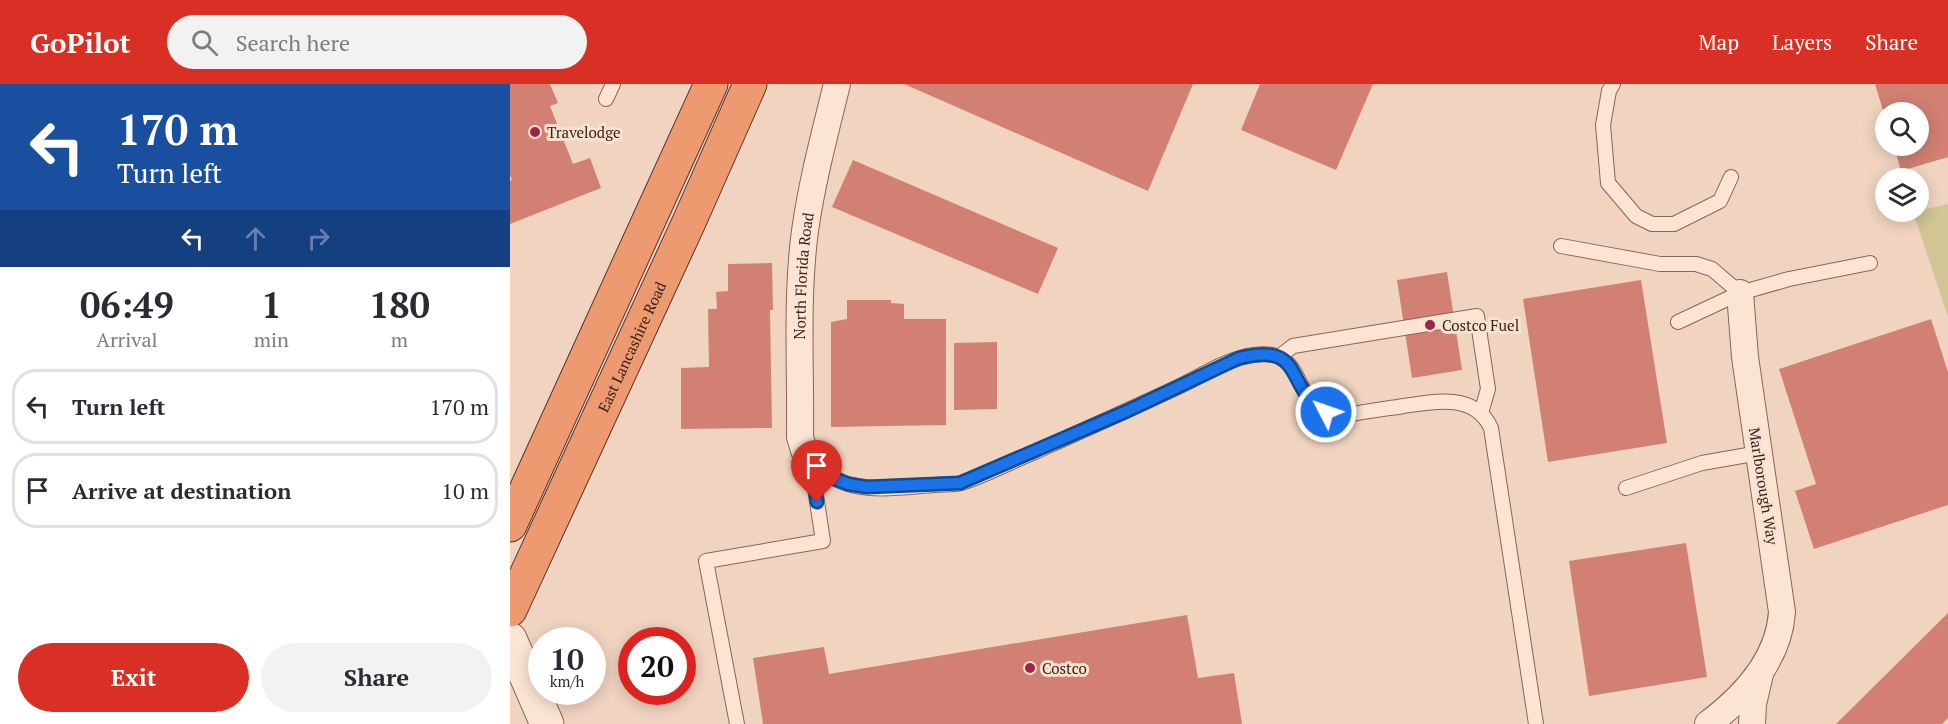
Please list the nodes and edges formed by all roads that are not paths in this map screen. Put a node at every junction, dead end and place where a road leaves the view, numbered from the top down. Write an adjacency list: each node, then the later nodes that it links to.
1 (614, 84): 6 (lane)
2 (711, 84): 17 (highway)
3 (750, 84): 18 (highway, East Lancashire Road)
4 (837, 84): 15 (street, North Florida Road)
5 (1613, 84): 7 (lane)
6 (606, 99)
7 (1731, 177)
8 (1561, 246): 10 (lane)
9 (1870, 263): 10 (lane)
10 (1740, 293): 11 (lane); 14 (street, Marlborough Way)
11 (1678, 322)
12 (1280, 357): 13 (lane); 13 (lane); 15 (lane)
13 (1481, 413): 23 (lane)
14 (1758, 453): 16 (lane); 20 (street, Marlborough Way)
15 (816, 466): 22 (lane)
16 (1626, 488)
17 (510, 525)
18 (511, 607)
19 (510, 639): 21 (street)
20 (1760, 674): 24 (street, Marlborough Way); 25 (street, Marlborough Way)
21 (547, 724)
22 (736, 724)
23 (1536, 724)
24 (1708, 724)
25 (1752, 724)

